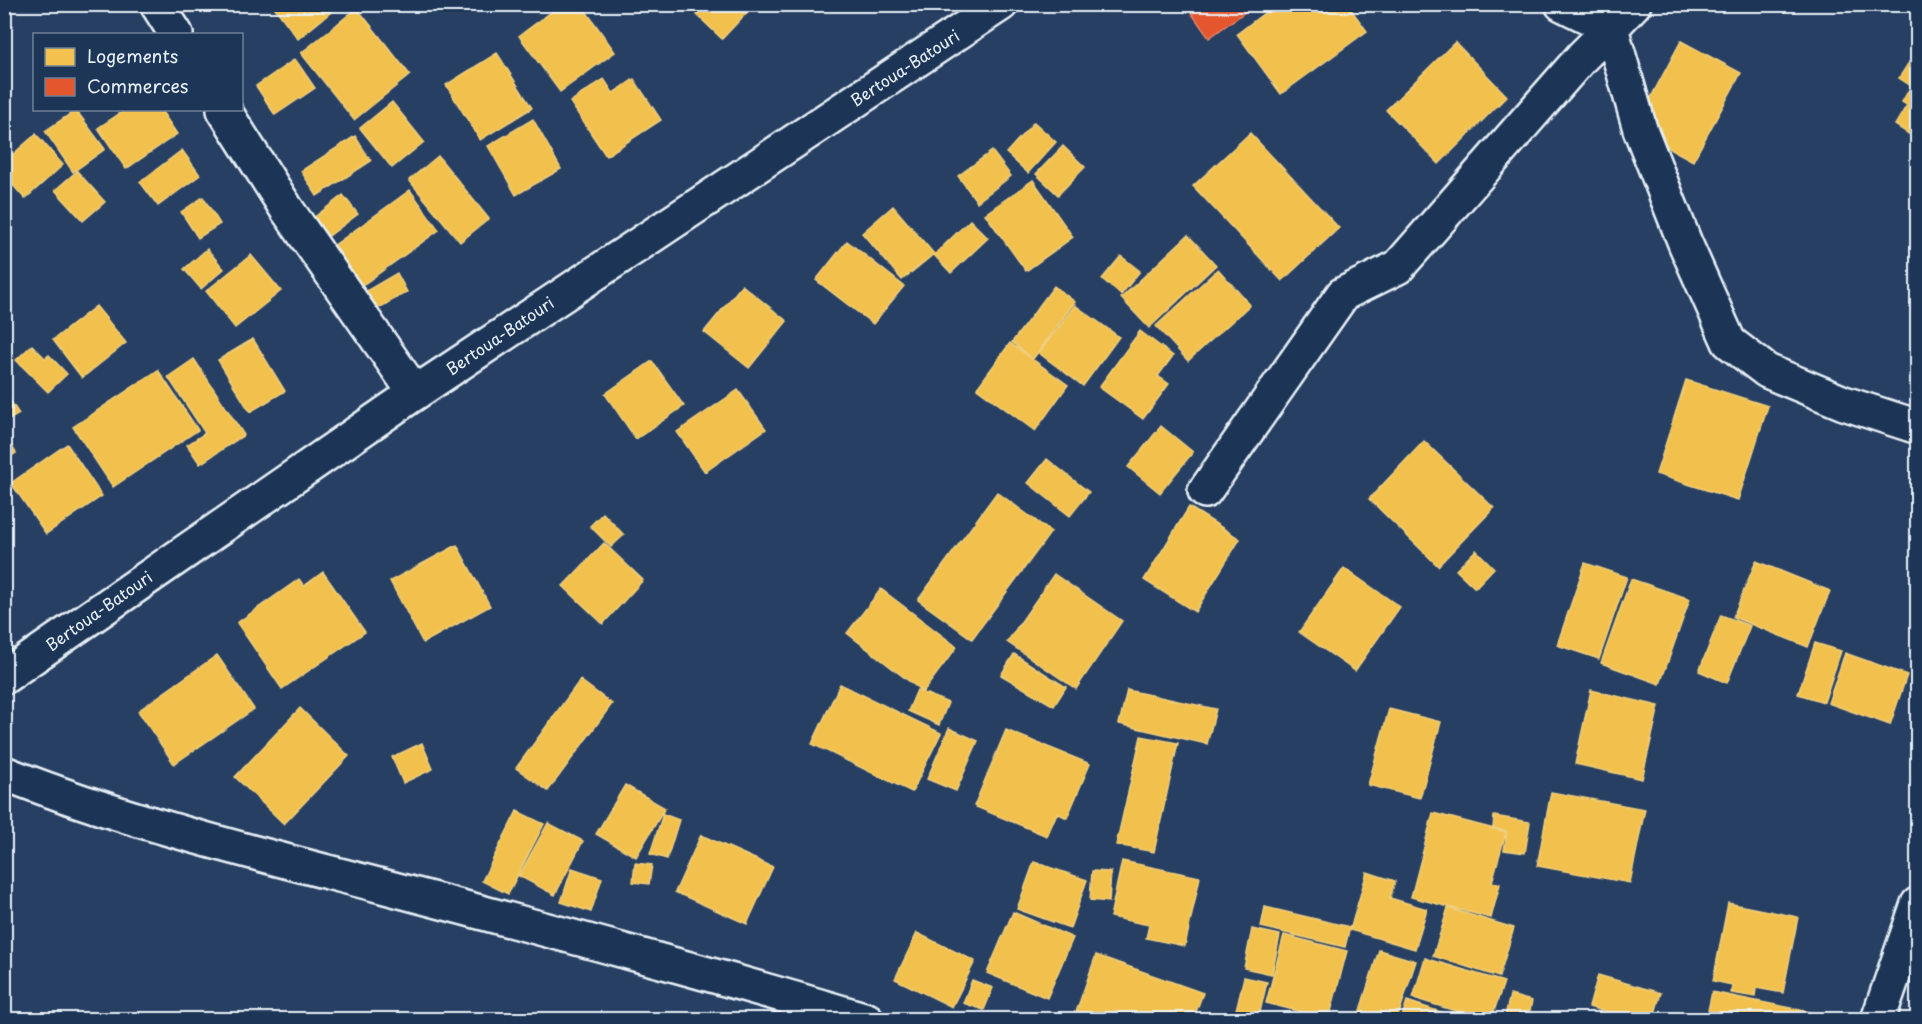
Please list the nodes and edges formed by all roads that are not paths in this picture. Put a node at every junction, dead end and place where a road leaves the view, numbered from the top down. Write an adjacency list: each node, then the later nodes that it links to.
1 (157, 4): 6 (main road)
2 (1001, 4): 8 (main road, Bertoua-Batouri)
3 (1562, 4): 5 (main road)
4 (1634, 4): 5 (main road)
5 (1611, 28): 9 (main road); 10 (main road)
6 (175, 33)
7 (225, 111): 8 (main road)
8 (415, 393): 11 (main road, Bertoua-Batouri)
9 (1917, 427)
10 (1205, 490)
11 (4, 677)
12 (4, 773): 14 (main road)
13 (1917, 904): 15 (main road)
14 (867, 1020)
15 (1878, 1020)

